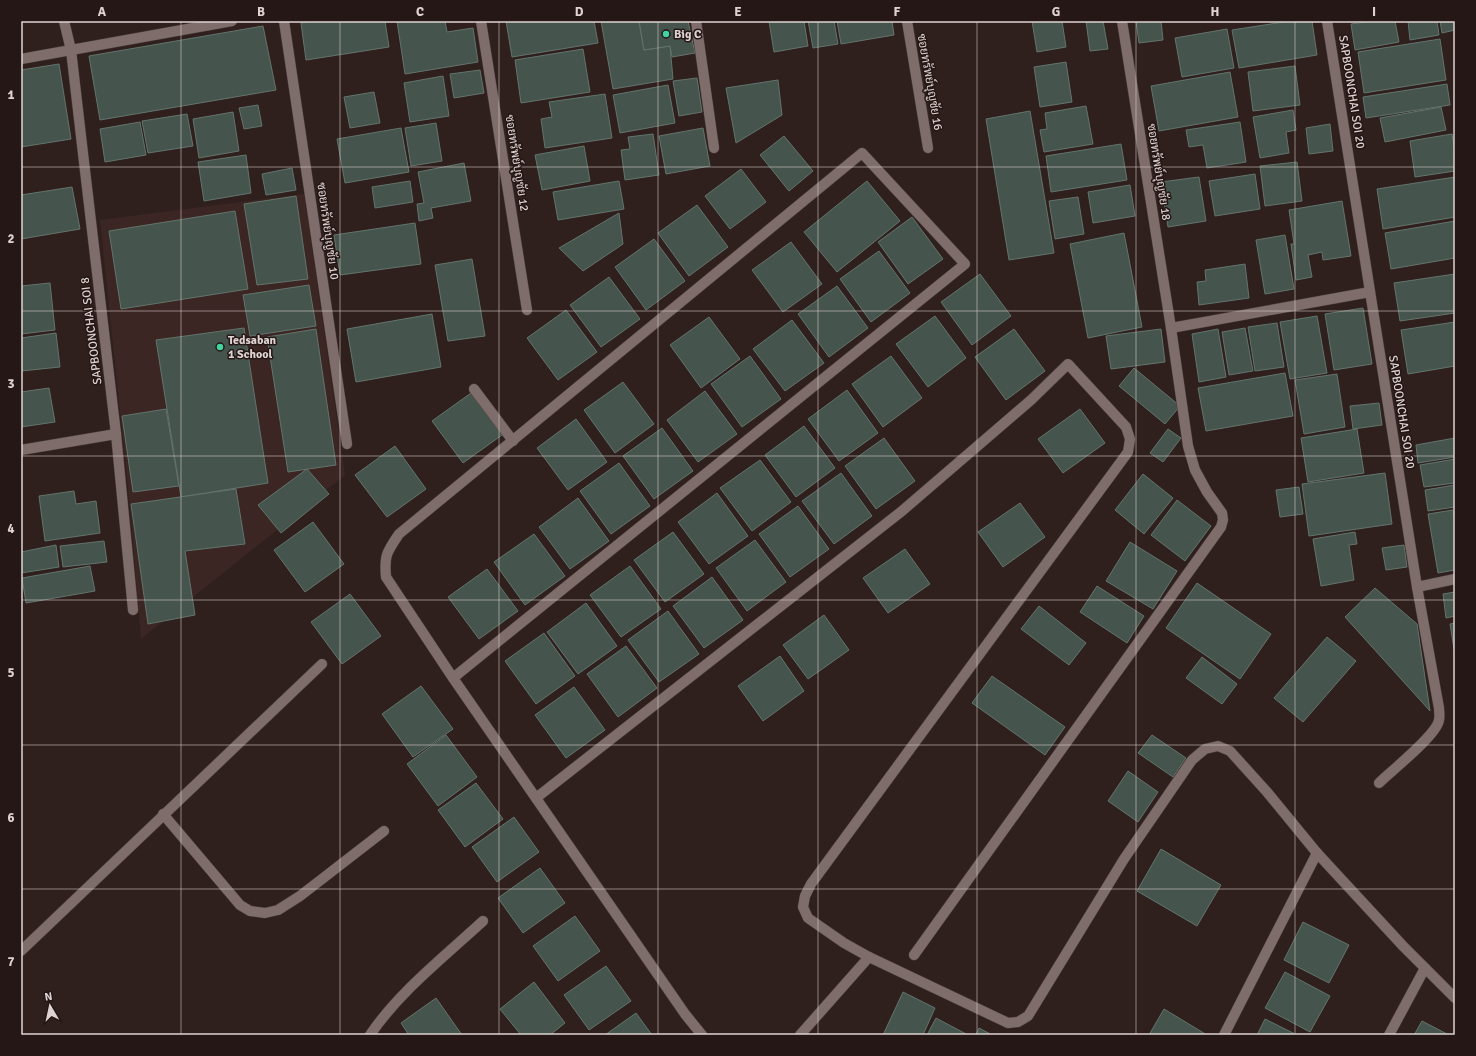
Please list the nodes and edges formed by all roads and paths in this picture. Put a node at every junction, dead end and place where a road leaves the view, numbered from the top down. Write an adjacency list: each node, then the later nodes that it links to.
1 (64, 21): 9 (street, SAPBOONCHAI SOI 8)
2 (232, 21): 9 (street)
3 (284, 21): 19 (street, ซอยทรัพย์บุญชัย 10)
4 (481, 21): 14 (street, ซอยทรัพย์บุญชัย 12)
5 (696, 21): 11 (street)
6 (906, 21): 12 (street, ซอยทรัพย์บุญชัย 16)
7 (1122, 21): 15 (street, ซอยทรัพย์บุญชัย 18)
8 (1327, 21): 13 (street, SAPBOONCHAI SOI 20)
9 (71, 50): 10 (street); 17 (street, SAPBOONCHAI SOI 8)
10 (21, 59)
11 (714, 148)
12 (928, 148)
13 (1370, 292): 15 (street); 22 (street, SAPBOONCHAI SOI 20)
14 (527, 310)
15 (1171, 328): 33 (street, ซอยทรัพย์บุญชัย 18)
16 (474, 389): 18 (street)
17 (116, 434): 20 (street); 23 (street, SAPBOONCHAI SOI 8)
18 (513, 441): 25 (street); 25 (street)
19 (347, 444)
20 (21, 450)
21 (1455, 579): 22 (street)
22 (1417, 587): 26 (street, SAPBOONCHAI SOI 20)
23 (134, 610)
24 (322, 664): 28 (street)
25 (453, 678): 27 (street)
26 (1379, 783)
27 (536, 798): 34 (street); 38 (street)
28 (162, 814): 29 (street); 32 (street)
29 (384, 831)
30 (1317, 853): 34 (street); 35 (street); 40 (street)
31 (483, 921): 37 (street)
32 (21, 950)
33 (914, 955)
34 (869, 957): 39 (street)
35 (1425, 968): 36 (street); 41 (street)
36 (1455, 998)
37 (370, 1035)
38 (702, 1035)
39 (800, 1035)
40 (1224, 1035)
41 (1389, 1035)

